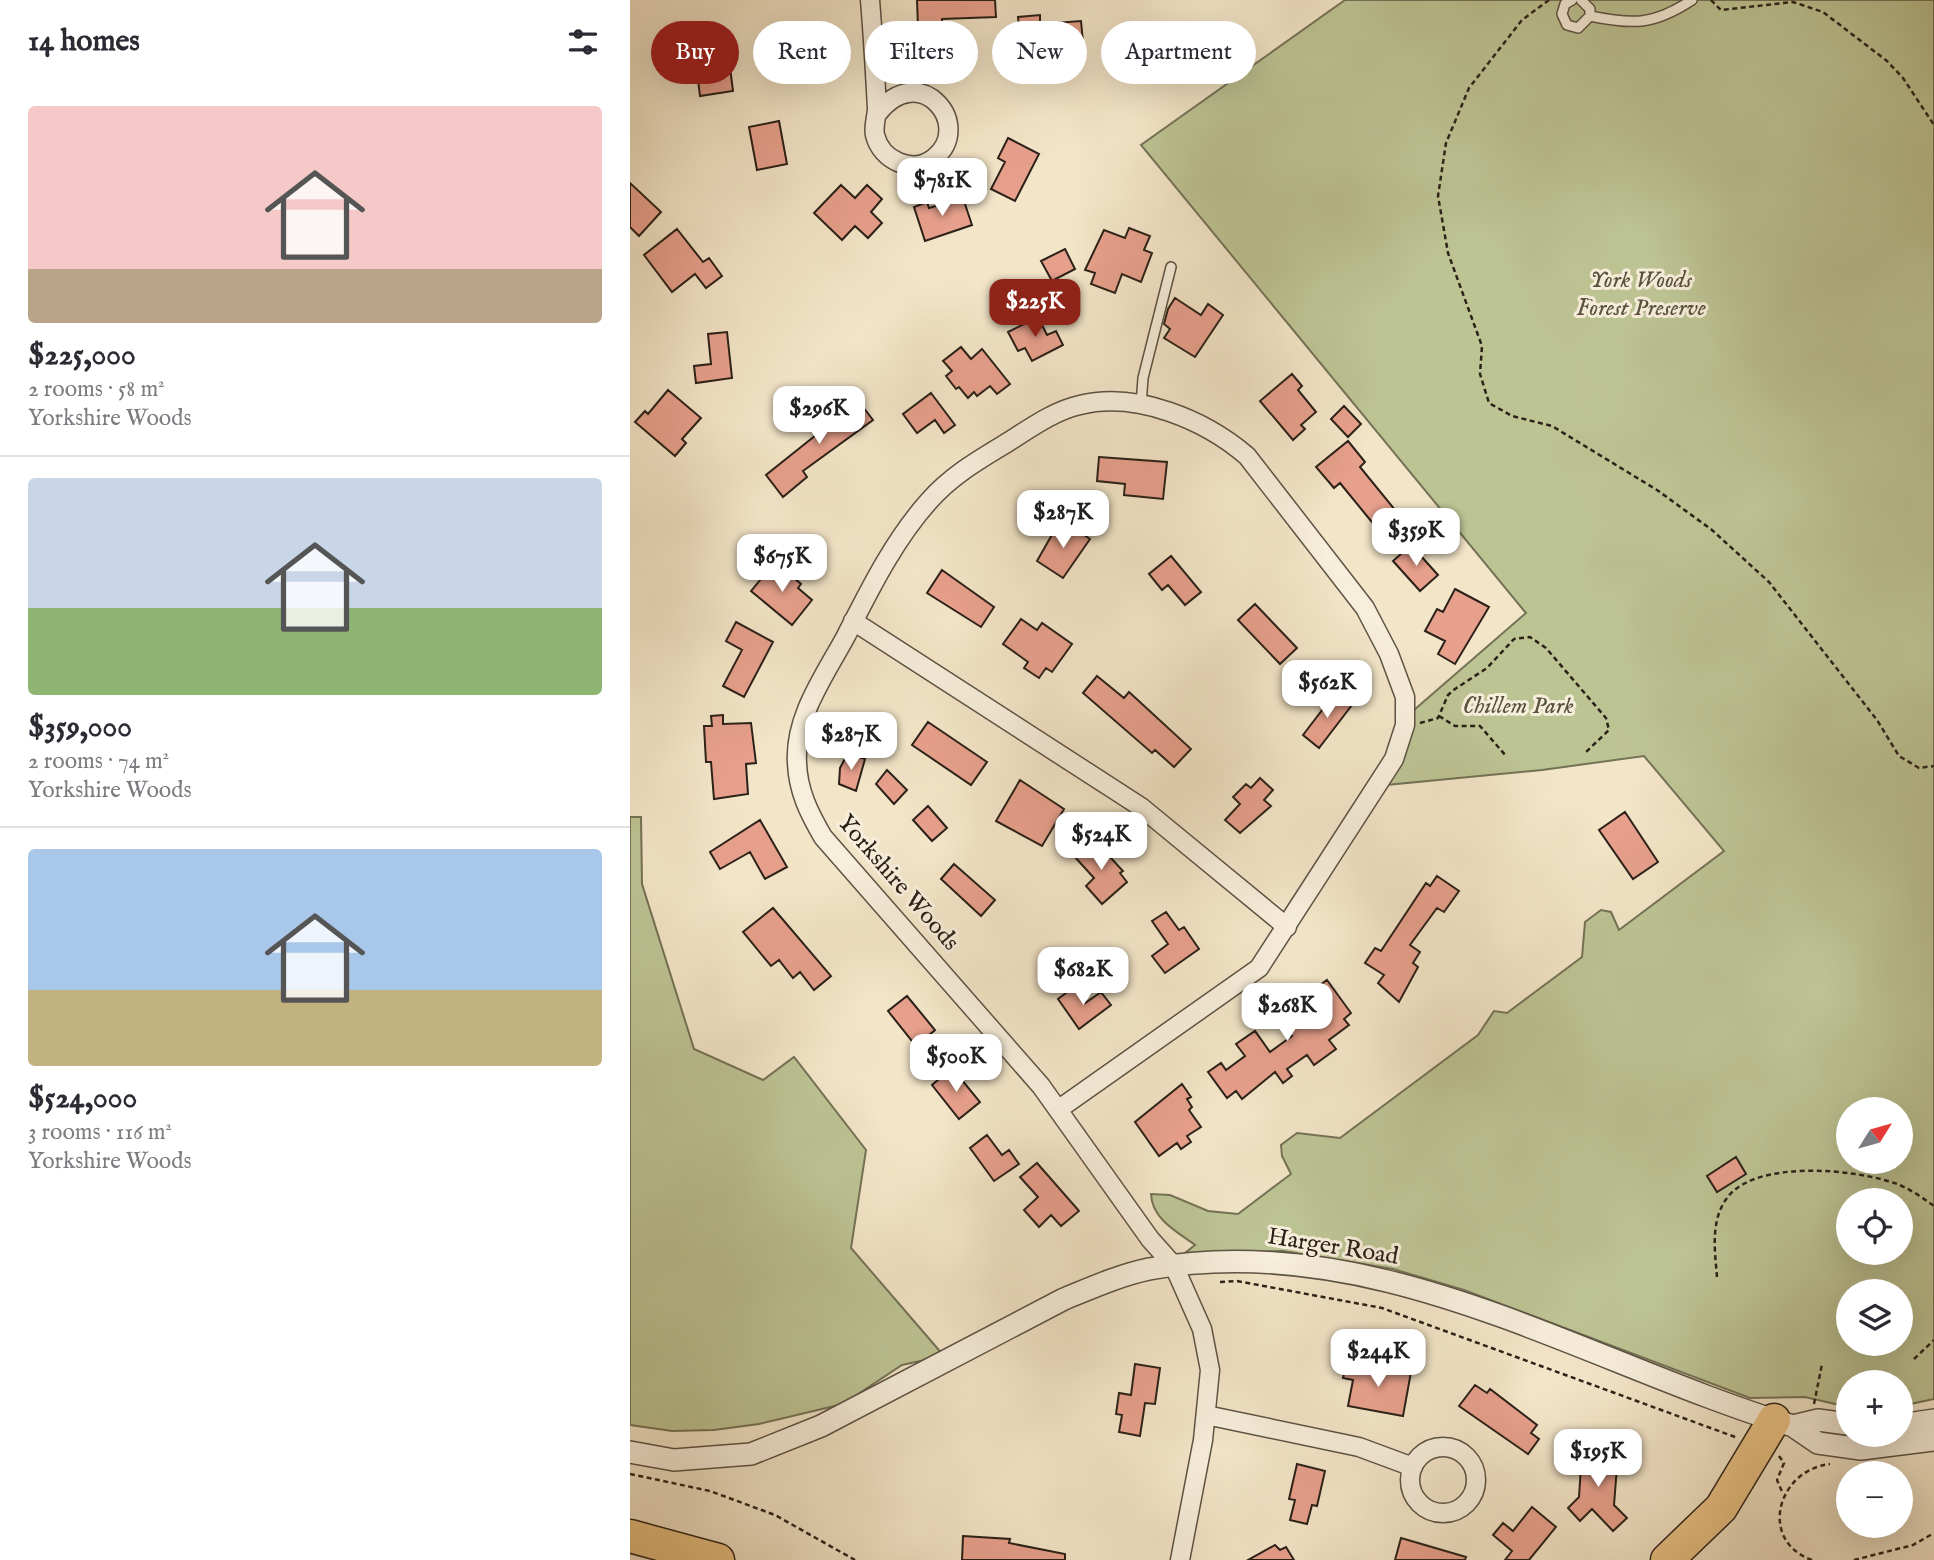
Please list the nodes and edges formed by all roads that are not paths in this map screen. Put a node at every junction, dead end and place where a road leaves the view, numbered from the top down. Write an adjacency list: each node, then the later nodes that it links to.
1 (870, 0): 6 (street)
2 (1572, 0): 5 (lane)
3 (1581, 0): 5 (lane)
4 (1692, 0): 5 (lane)
5 (1590, 16)
6 (877, 114): 6 (street)
7 (1171, 267): 8 (lane)
8 (1141, 405): 9 (street, Yorkshire Woods); 10 (street, Yorkshire Woods)
9 (853, 621): 10 (street); 11 (street, Yorkshire Woods)
10 (1287, 927): 11 (street, Yorkshire Woods)
11 (1059, 1109): 12 (street, Yorkshire Woods)
12 (1174, 1266): 13 (street, Yorkshire Woods); 17 (street, Harger Road); 19 (street, Harger Road)
13 (1206, 1415): 20 (street); 23 (street, Yorkshire Woods)
14 (1934, 1420): 16 (street)
15 (1836, 1422): 17 (street, Harger Road)
16 (1913, 1423)
17 (1776, 1431): 18 (street, Harger Road); 24 (highway)
18 (1934, 1440)
19 (630, 1452)
20 (1413, 1467)
21 (630, 1536): 22 (highway)
22 (718, 1560)
23 (1180, 1560)
24 (1667, 1560)

